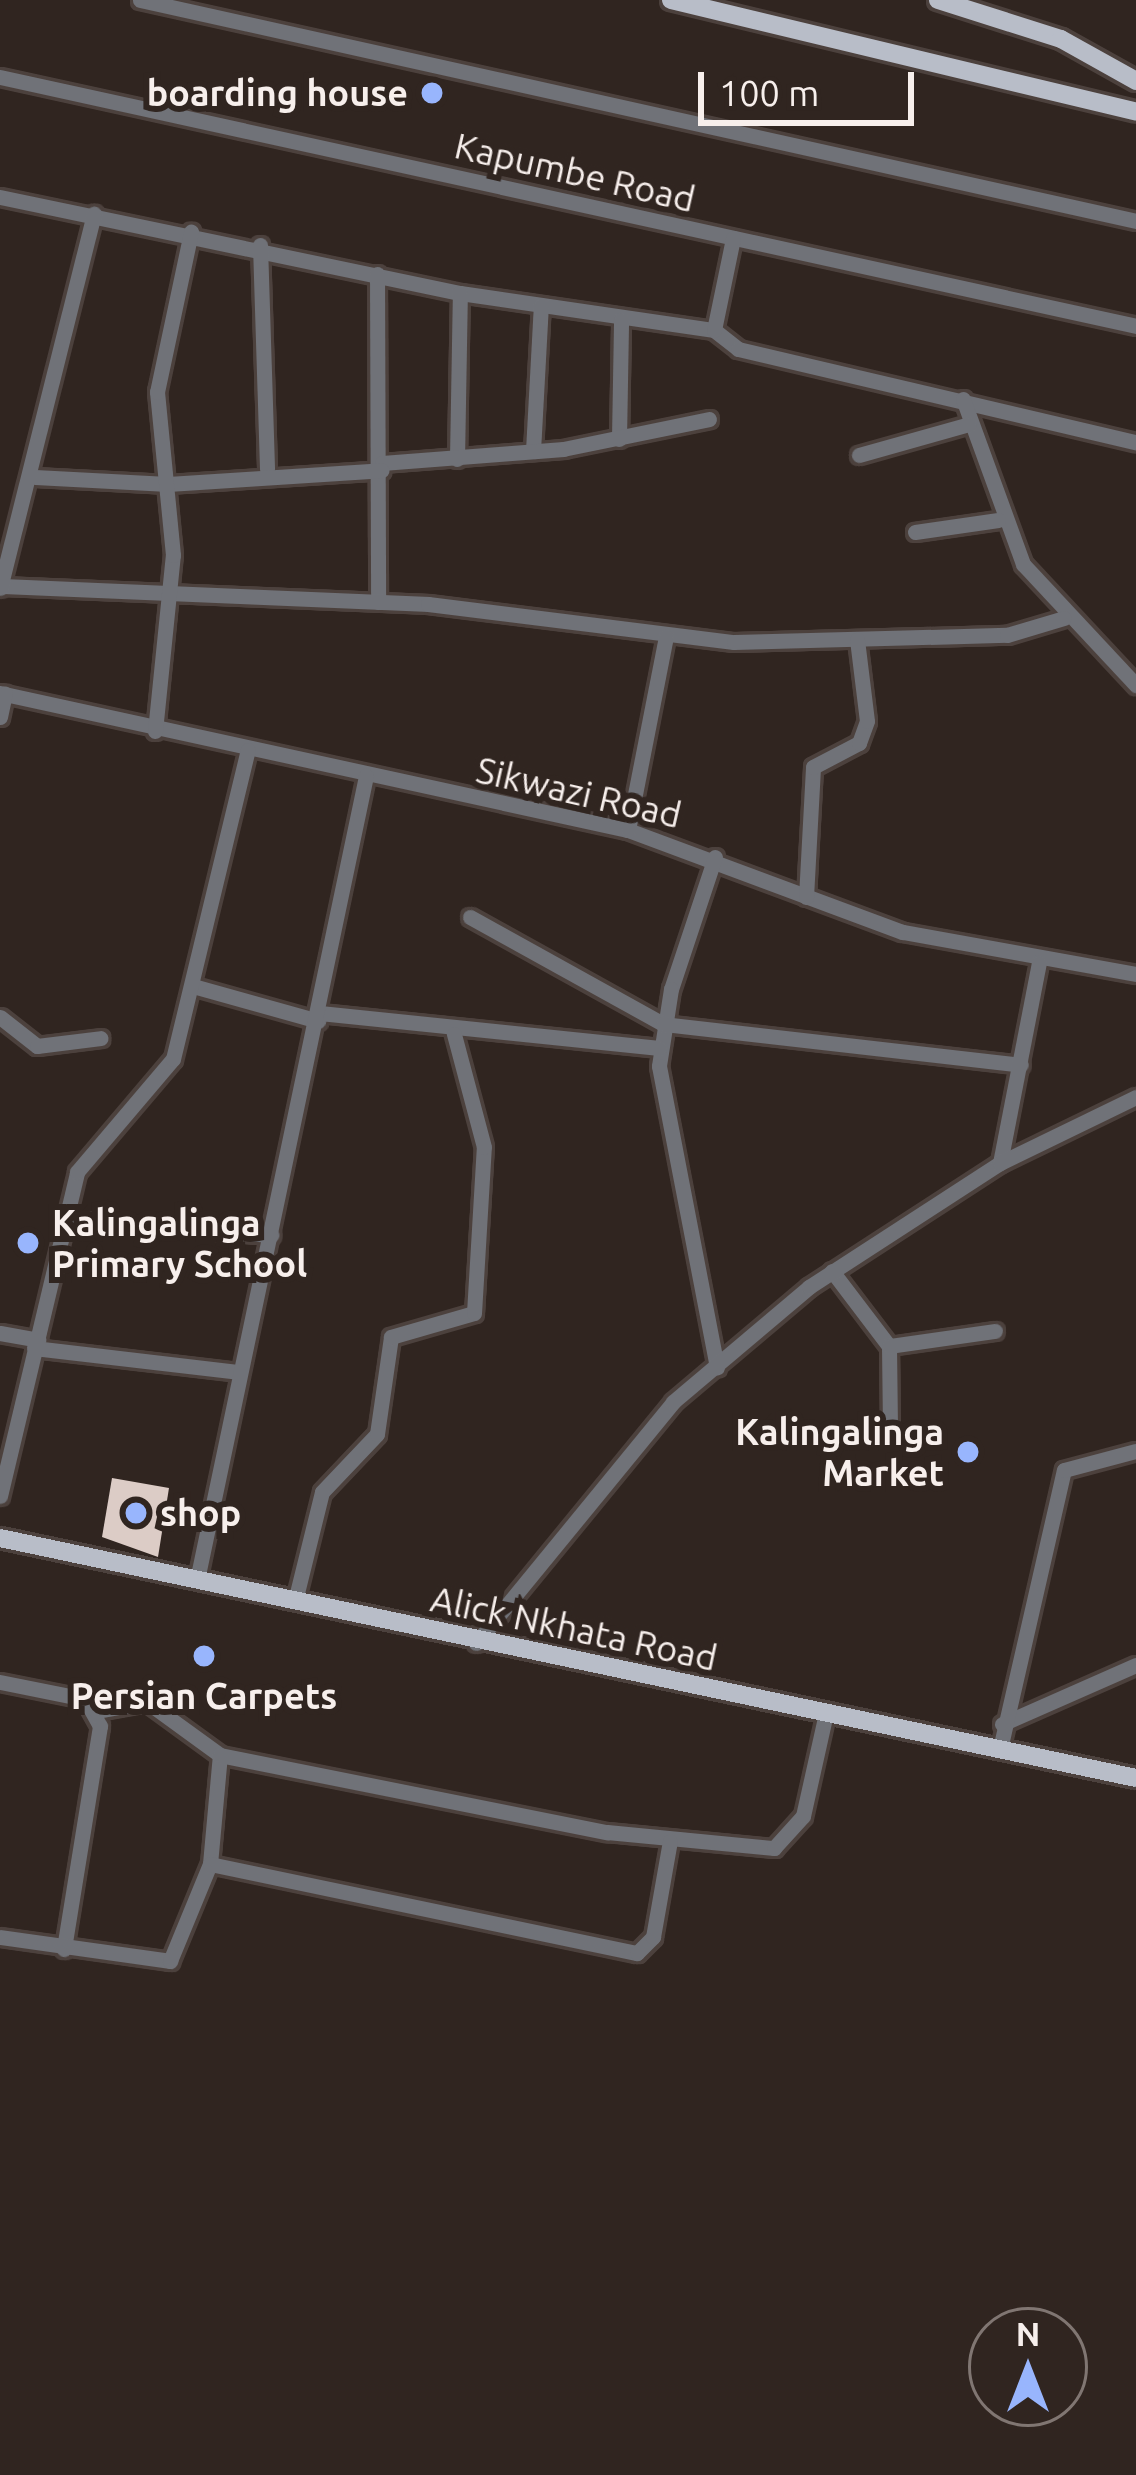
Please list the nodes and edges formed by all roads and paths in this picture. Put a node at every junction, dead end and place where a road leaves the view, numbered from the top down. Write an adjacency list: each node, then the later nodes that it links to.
1 (140, 0): 9 (street)
2 (671, 0): 6 (main road)
3 (938, 0): 5 (main road)
4 (0, 77): 11 (street, Kapumbe Road)
5 (1136, 81)
6 (1136, 112)
7 (0, 196): 8 (street)
8 (94, 214): 10 (street); 29 (street)
9 (1136, 221)
10 (191, 232): 12 (street); 30 (street)
11 (733, 238): 17 (street, Kapumbe Road); 18 (street)
12 (260, 245): 13 (street); 28 (street)
13 (377, 274): 14 (street); 27 (street)
14 (460, 293): 15 (street); 26 (street)
15 (541, 305): 16 (street); 24 (street)
16 (621, 320): 18 (street); 22 (street)
17 (1136, 326)
18 (714, 331): 19 (street)
19 (963, 399): 21 (street); 23 (street)
20 (709, 419): 22 (street)
21 (969, 424): 25 (street); 31 (street)
22 (619, 439): 24 (street)
23 (1136, 442)
24 (533, 451): 26 (street)
25 (860, 455)
26 (457, 459): 27 (street)
27 (382, 467): 28 (street); 35 (street)
28 (267, 470): 30 (street)
29 (35, 477): 30 (street); 33 (street)
30 (168, 484): 34 (street)
31 (998, 520): 32 (street); 36 (street)
32 (915, 532)
33 (0, 587): 34 (street)
34 (172, 598): 35 (street); 42 (street)
35 (378, 602): 37 (street)
36 (1064, 618): 38 (street); 39 (street)
37 (667, 637): 38 (street); 45 (street)
38 (856, 640): 47 (street)
39 (1136, 685)
40 (2, 694): 41 (street); 42 (street, Sikwazi Road)
41 (0, 718)
42 (155, 730): 43 (street, Sikwazi Road)
43 (248, 750): 44 (street, Sikwazi Road); 51 (street)
44 (366, 776): 45 (street, Sikwazi Road); 53 (street)
45 (628, 830): 46 (street, Sikwazi Road)
46 (715, 857): 47 (street, Sikwazi Road); 54 (street)
47 (806, 897): 49 (street, Sikwazi Road)
48 (470, 917): 54 (street)
49 (1039, 963): 50 (street, Sikwazi Road); 58 (street)
50 (1136, 974)
51 (193, 986): 53 (street); 61 (street)
52 (0, 1017): 56 (street)
53 (319, 1017): 55 (street); 62 (street)
54 (663, 1024): 57 (street); 58 (street)
55 (454, 1034): 57 (street); 76 (street)
56 (101, 1038)
57 (659, 1048): 68 (street)
58 (1021, 1065): 60 (street)
59 (1136, 1097): 60 (street)
60 (1000, 1163): 63 (street)
61 (66, 1220): 62 (street); 66 (street)
62 (272, 1235): 69 (street)
63 (832, 1270): 67 (street); 68 (street)
64 (994, 1331): 67 (street)
65 (0, 1333): 66 (street)
66 (36, 1344): 69 (street); 71 (street)
67 (889, 1346): 70 (street)
68 (717, 1367): 77 (street)
69 (238, 1372): 75 (street)
70 (890, 1424)
71 (5, 1449): 73 (street)
72 (1136, 1451): 82 (street)
73 (0, 1496)
74 (0, 1538): 75 (main road, Alick Nkhata Road)
75 (197, 1580): 76 (main road, Alick Nkhata Road)
76 (295, 1601): 77 (main road, Alick Nkhata Road)
77 (476, 1643): 81 (main road, Alick Nkhata Road)
78 (1136, 1665): 82 (street)
79 (0, 1682): 80 (street)
80 (96, 1711): 84 (street); 89 (street)
81 (826, 1713): 83 (main road, Alick Nkhata Road); 86 (street)
82 (1002, 1724): 83 (street)
83 (1000, 1749): 85 (main road, Alick Nkhata Road)
84 (220, 1754): 86 (street); 87 (street)
85 (1136, 1778)
86 (670, 1840): 87 (street)
87 (211, 1864): 89 (street)
88 (0, 1936): 89 (street)
89 (64, 1949)

